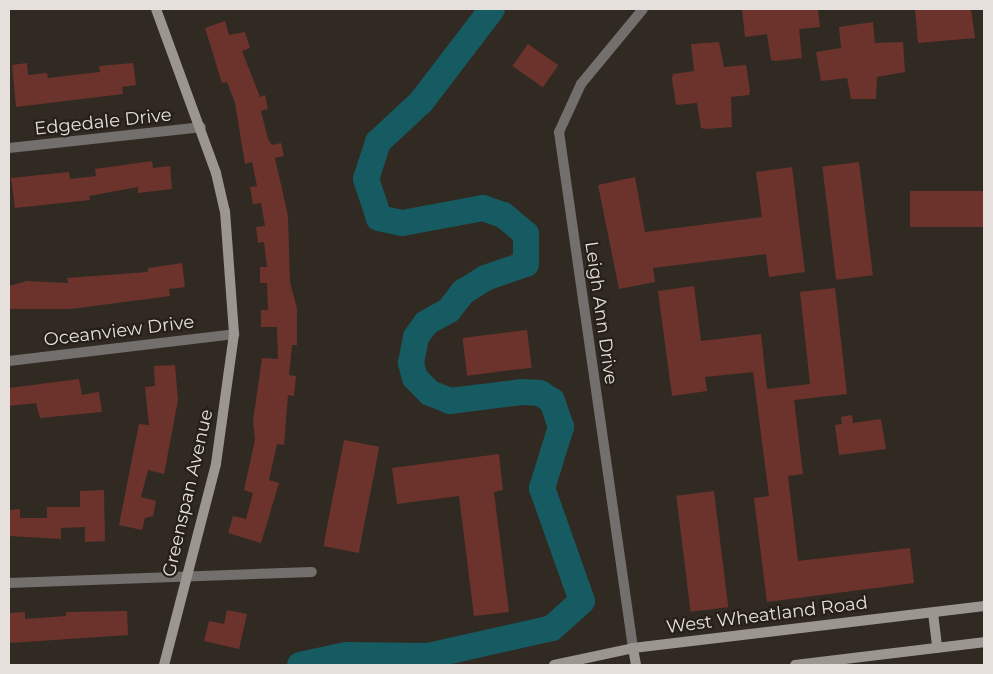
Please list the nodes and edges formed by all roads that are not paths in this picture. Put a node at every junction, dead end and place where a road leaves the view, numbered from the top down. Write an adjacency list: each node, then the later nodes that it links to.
1 (156, 9): 3 (main road, Greenspan Avenue)
2 (643, 9): 13 (street, Leigh Ann Drive)
3 (201, 127): 4 (street, Edgedale Drive); 5 (main road, Greenspan Avenue)
4 (9, 148)
5 (234, 334): 6 (street, Oceanview Drive); 8 (main road, Greenspan Avenue)
6 (9, 361)
7 (312, 572): 8 (street)
8 (185, 577): 9 (street); 15 (main road, Greenspan Avenue)
9 (9, 583)
10 (984, 606): 11 (main road, West Wheatland Road)
11 (933, 613): 13 (main road, West Wheatland Road); 14 (main road)
12 (984, 642): 14 (main road)
13 (633, 648): 16 (main road, West Wheatland Road); 17 (main road)
14 (937, 648): 18 (main road)
15 (164, 665)
16 (554, 665)
17 (636, 665)
18 (795, 665)

